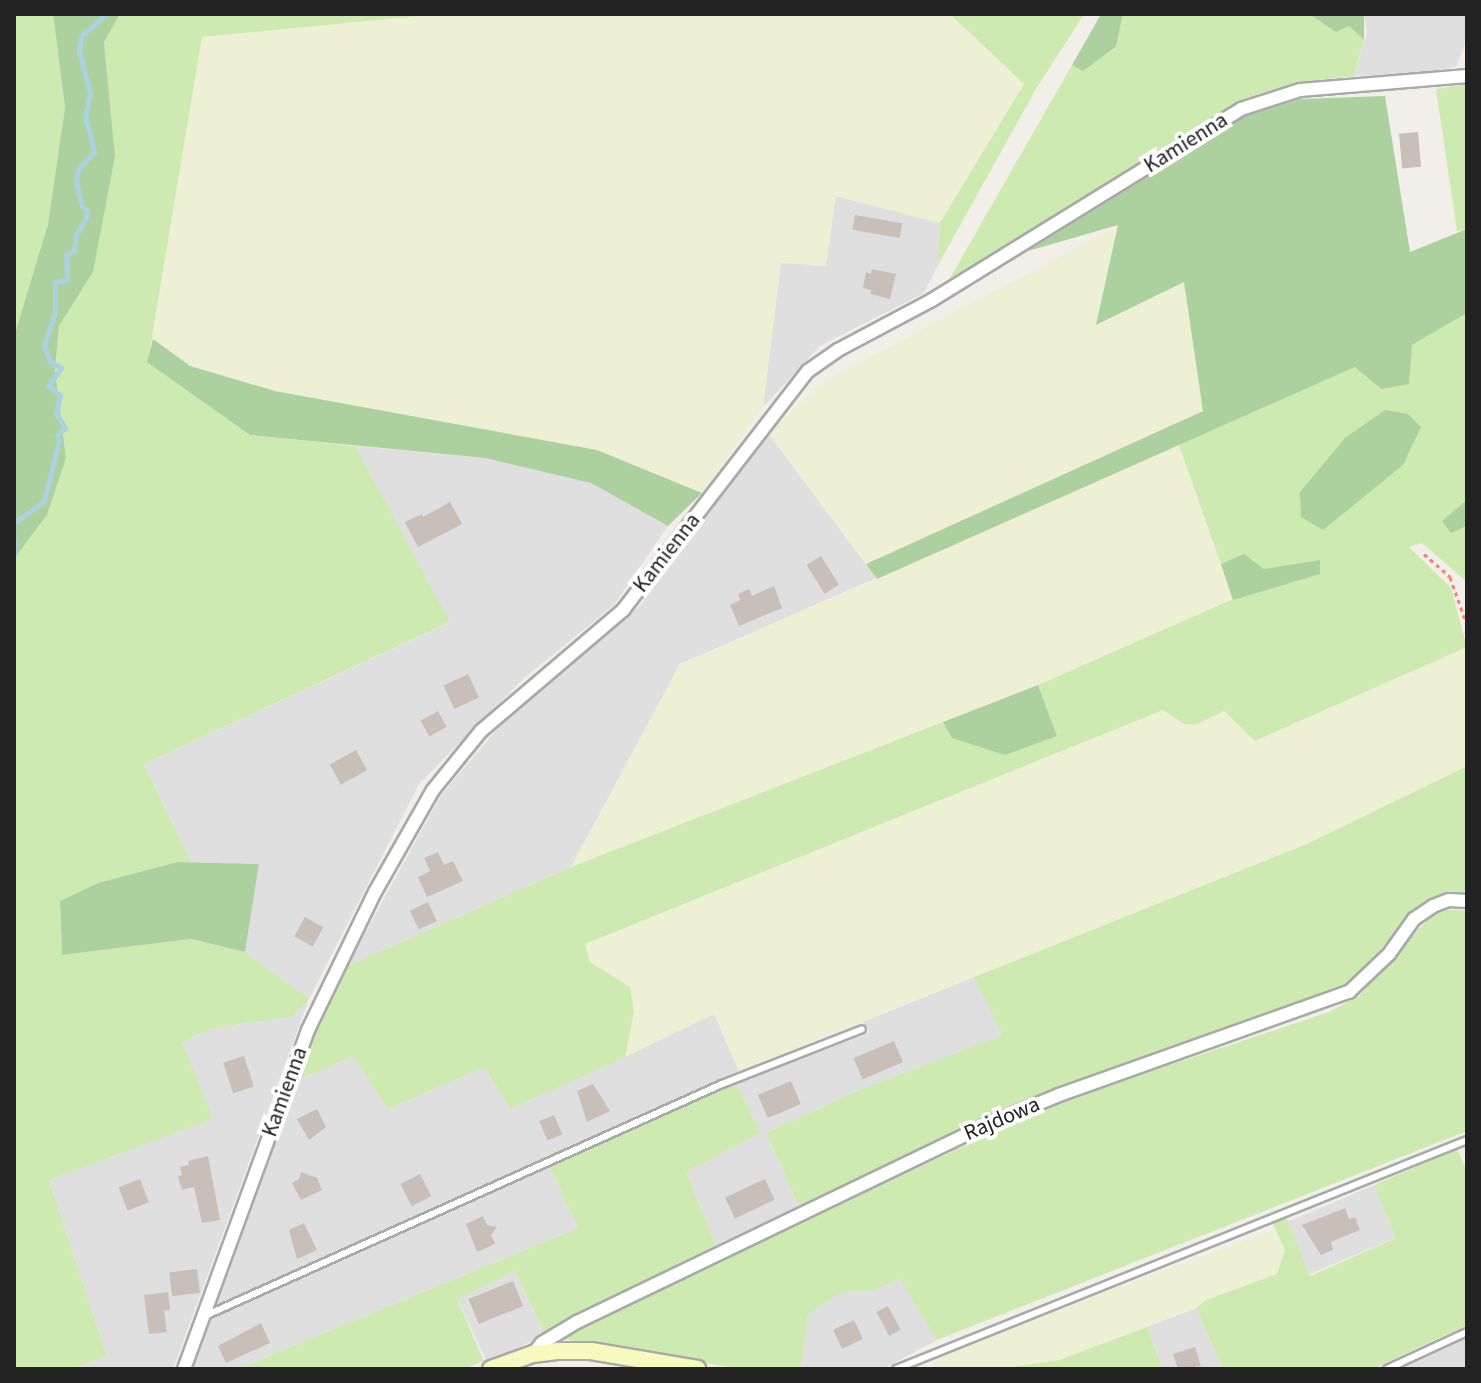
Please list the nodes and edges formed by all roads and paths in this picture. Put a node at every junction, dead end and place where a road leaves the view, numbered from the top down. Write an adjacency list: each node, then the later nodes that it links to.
1 (1467, 76): 7 (street, Kamienna)
2 (1424, 554): 3 (path)
3 (1467, 625)
4 (1467, 901): 9 (street, Rajdowa)
5 (862, 1029): 7 (lane)
6 (1467, 1140): 13 (lane)
7 (204, 1316): 10 (street, Kamienna)
8 (1467, 1332): 14 (lane)
9 (533, 1354): 11 (street); 12 (street)
10 (184, 1369)
11 (491, 1369)
12 (697, 1369)
13 (896, 1369)
14 (1387, 1369)

